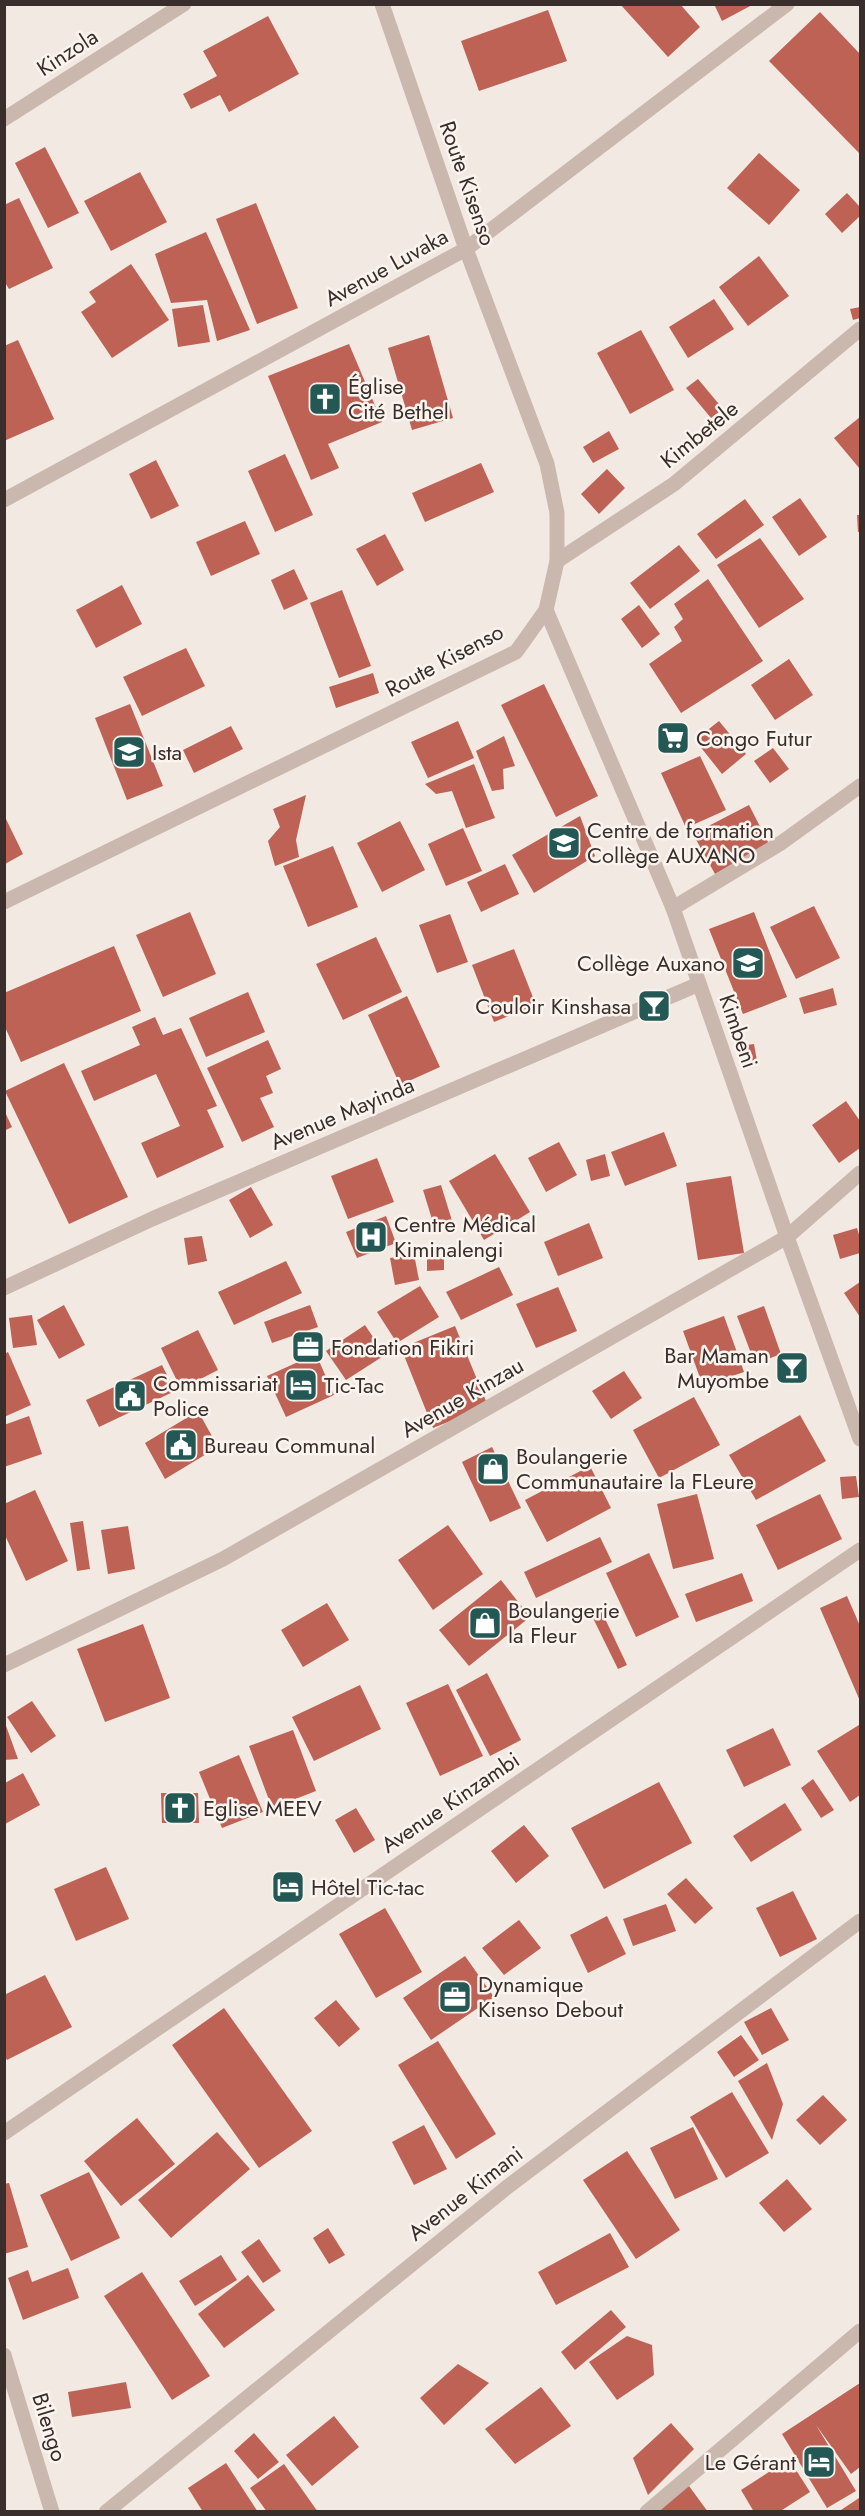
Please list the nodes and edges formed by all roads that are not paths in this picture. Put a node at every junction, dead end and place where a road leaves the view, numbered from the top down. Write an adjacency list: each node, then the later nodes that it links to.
1 (184, 4): 4 (street, Kinzola)
2 (382, 4): 5 (street, Route Kisenso)
3 (787, 4): 5 (street, Avenue Luvaka)
4 (4, 119)
5 (466, 249): 7 (street, Avenue Luvaka); 8 (street, Route Kisenso)
6 (861, 329): 8 (street, Kimbetele)
7 (4, 501)
8 (557, 561): 9 (street, Route Kisenso)
9 (546, 610): 11 (street, Route Kisenso); 12 (street, Kimbeni)
10 (861, 786): 12 (street)
11 (4, 902)
12 (673, 908): 13 (street, Kimbeni)
13 (699, 984): 15 (street, Kimbeni); 16 (street, Avenue Mayinda)
14 (861, 1173): 15 (street, Avenue Kinzau)
15 (787, 1237): 17 (street, Kimbeni); 19 (street, Avenue Kinzau)
16 (4, 1288)
17 (861, 1439)
18 (861, 1550): 21 (street, Avenue Kinzambi)
19 (4, 1665)
20 (861, 1921): 25 (street, Avenue Kimani)
21 (4, 2133)
22 (861, 2331): 26 (street)
23 (4, 2355): 24 (street, Bilengo)
24 (52, 2511)
25 (106, 2511)
26 (647, 2511)

